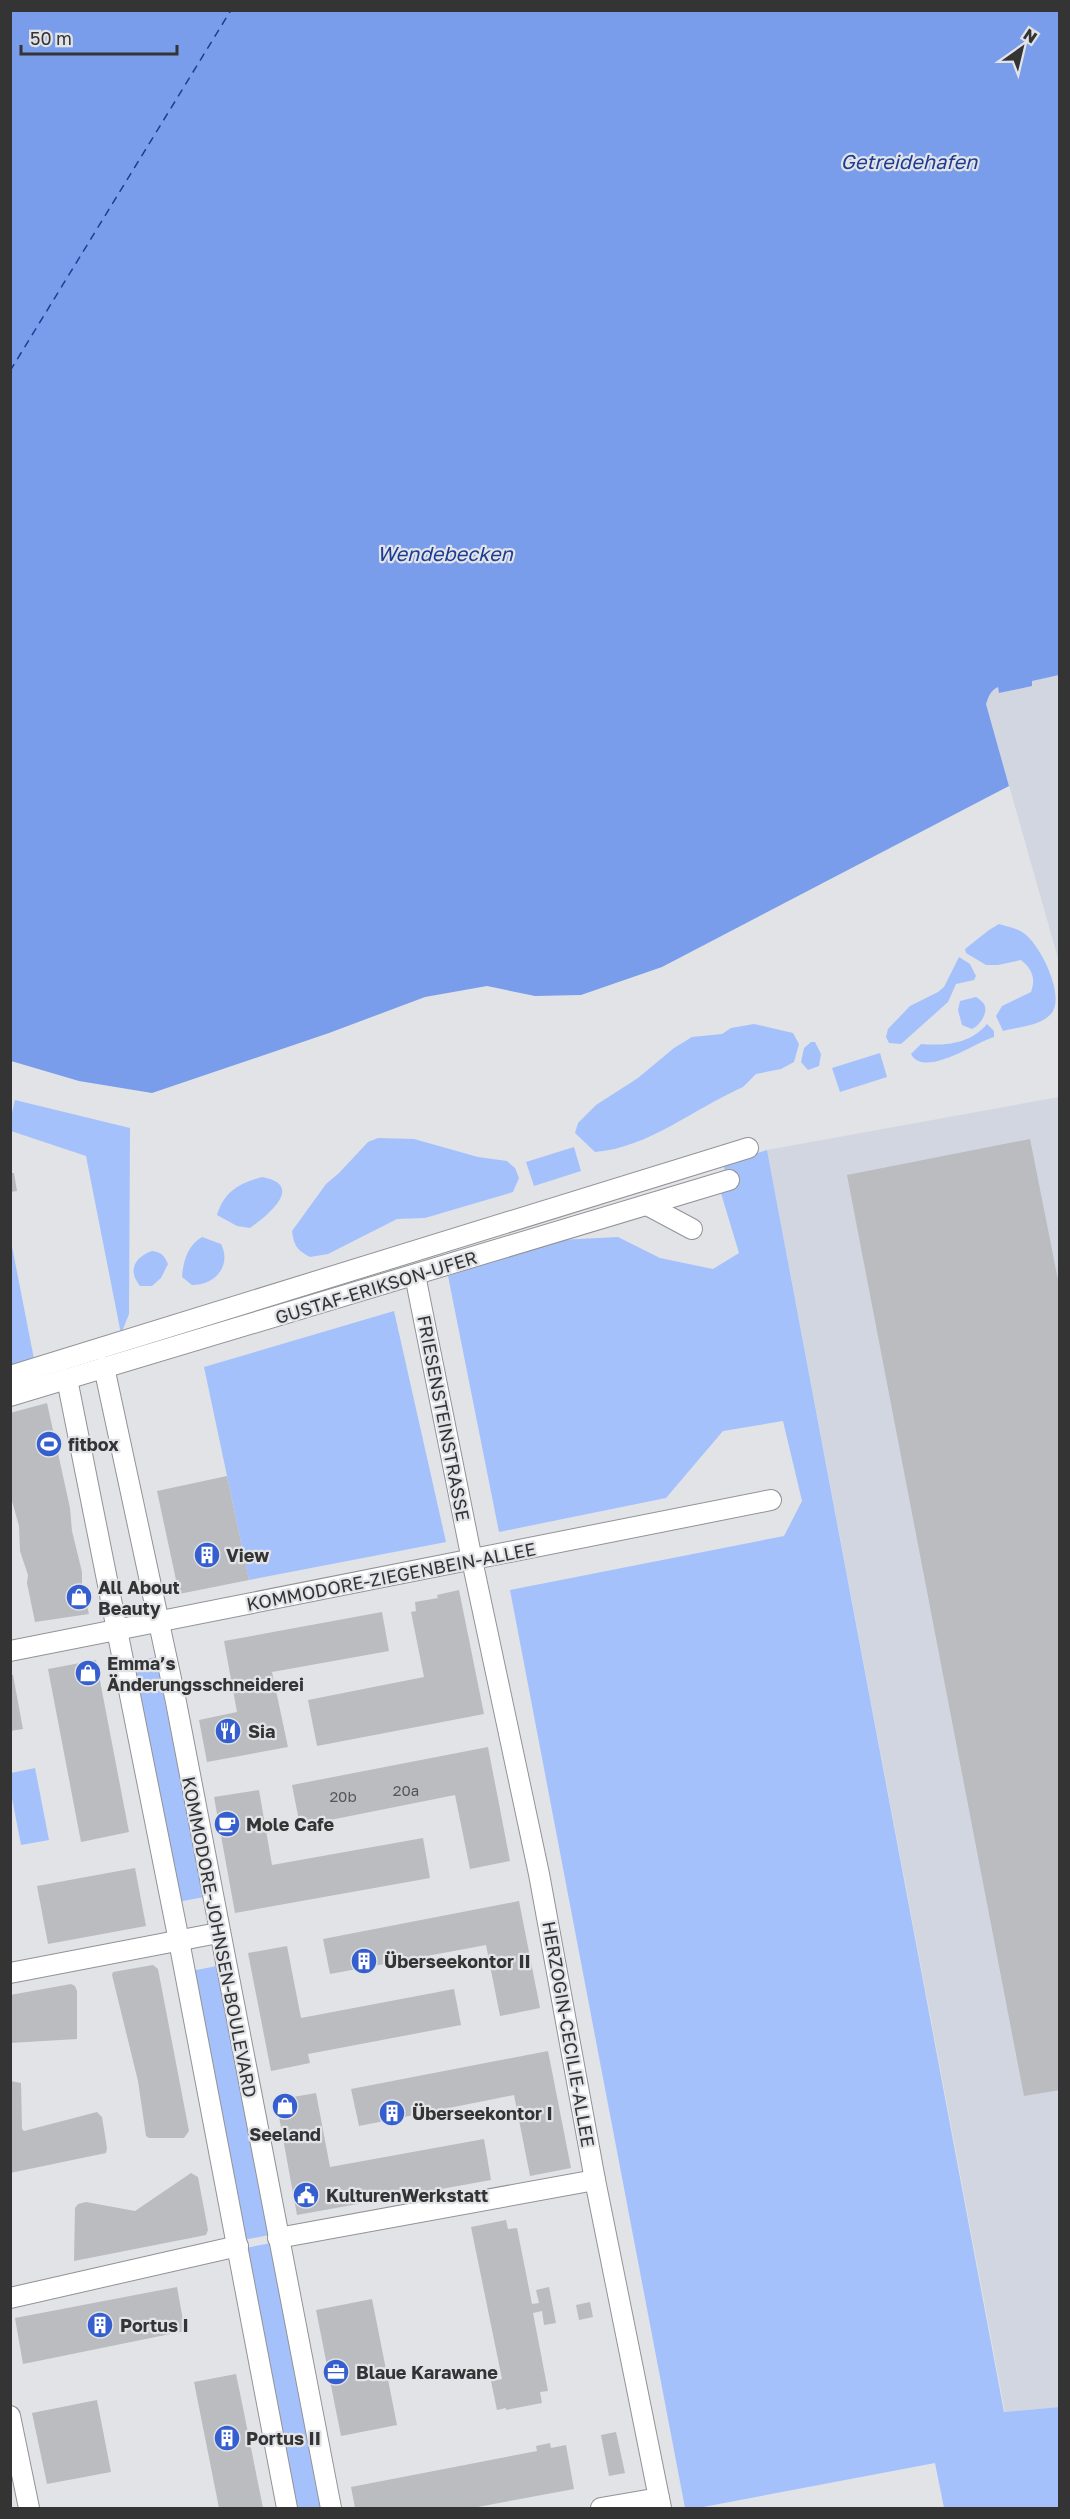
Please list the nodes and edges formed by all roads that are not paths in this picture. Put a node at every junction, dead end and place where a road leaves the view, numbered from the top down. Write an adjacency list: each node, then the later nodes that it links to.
1 (748, 1148): 7 (street)
2 (729, 1180): 3 (street, GUSTAF-ERIKSON-UFER)
3 (647, 1205): 4 (street); 5 (street, GUSTAF-ERIKSON-UFER)
4 (692, 1229)
5 (415, 1275): 6 (street, GUSTAF-ERIKSON-UFER); 11 (street, FRIESENSTEINSTRASSE)
6 (104, 1367): 8 (street, GUSTAF-ERIKSON-UFER); 12 (street, KOMMODORE-JOHNSEN-BOULEVARD)
7 (10, 1376)
8 (67, 1379): 9 (street, GUSTAF-ERIKSON-UFER); 13 (street)
9 (10, 1396)
10 (771, 1500): 11 (street, KOMMODORE-ZIEGENBEIN-ALLEE)
11 (472, 1560): 12 (street, KOMMODORE-ZIEGENBEIN-ALLEE); 18 (street, HERZOGIN-CECILIE-ALLEE)
12 (159, 1621): 13 (street, KOMMODORE-ZIEGENBEIN-ALLEE); 15 (street, KOMMODORE-JOHNSEN-BOULEVARD)
13 (117, 1630): 14 (street, KOMMODORE-ZIEGENBEIN-ALLEE); 16 (street)
14 (10, 1651)
15 (218, 1933): 16 (street); 19 (street, KOMMODORE-JOHNSEN-BOULEVARD)
16 (178, 1941): 17 (street); 20 (street)
17 (10, 1973)
18 (595, 2181): 19 (street); 23 (street, HERZOGIN-CECILIE-ALLEE)
19 (278, 2238): 26 (street, KOMMODORE-JOHNSEN-BOULEVARD)
20 (238, 2246): 21 (street); 25 (street)
21 (10, 2298)
22 (10, 2416): 24 (street)
23 (660, 2503): 27 (street)
24 (28, 2508)
25 (286, 2508)
26 (331, 2508)
27 (602, 2508)

